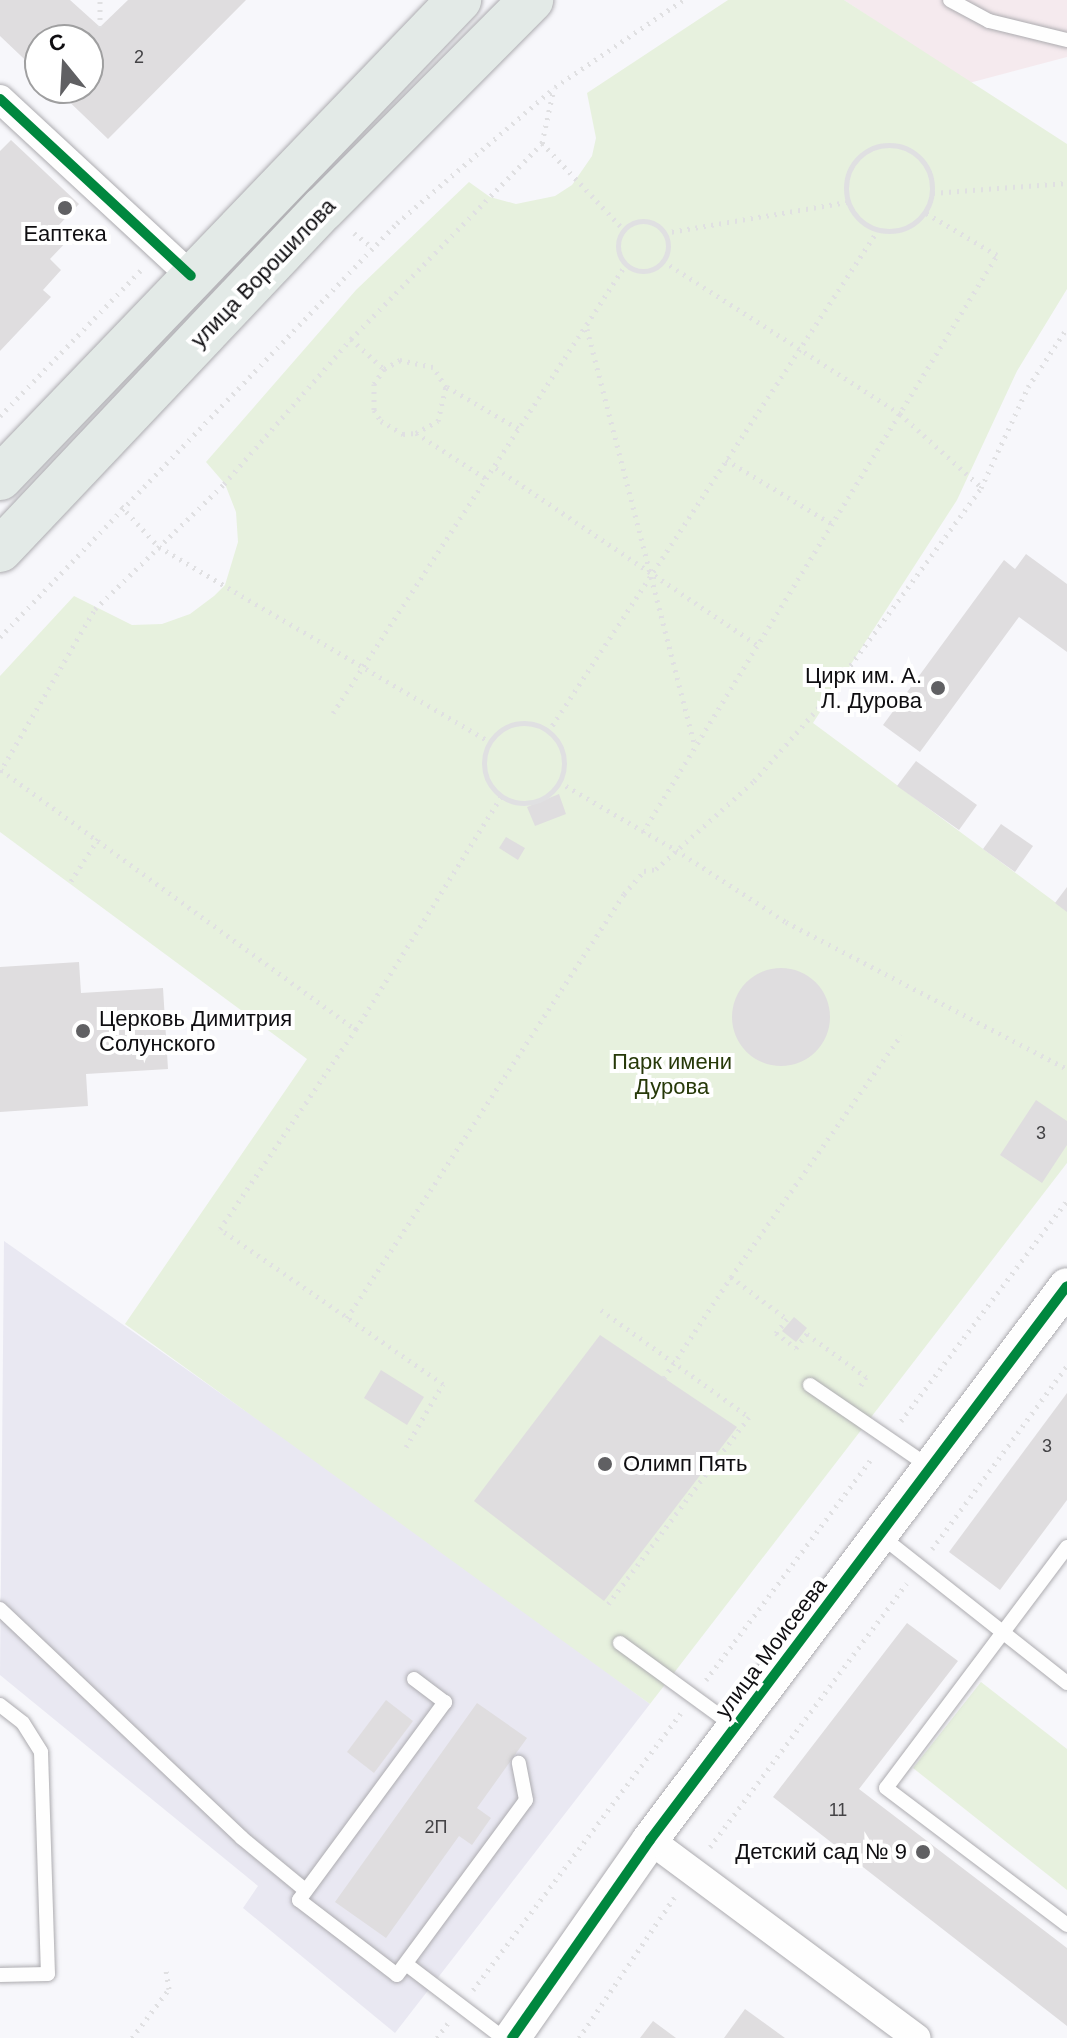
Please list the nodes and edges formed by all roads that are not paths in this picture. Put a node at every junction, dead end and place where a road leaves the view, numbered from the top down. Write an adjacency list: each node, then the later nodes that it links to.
1 (459, 0): 8 (main road)
2 (531, 0): 5 (main road, улица Ворошилова)
3 (550, 0): 5 (main road)
4 (950, 0): 6 (lane)
5 (501, 32): 10 (main road, улица Ворошилова)
6 (1067, 40)
7 (0, 99): 8 (street)
8 (176, 263): 9 (main road)
9 (0, 478)
10 (0, 550)
11 (1067, 1286): 13 (street, улица Моисеева)
12 (810, 1385): 13 (lane)
13 (931, 1469): 14 (street, улица Моисеева)
14 (881, 1536): 17 (lane); 22 (street, улица Моисеева)
15 (1067, 1547): 17 (lane)
16 (0, 1609): 25 (lane)
17 (1003, 1633): 20 (lane); 26 (lane)
18 (620, 1643): 22 (lane)
19 (414, 1679): 25 (lane)
20 (1067, 1683)
21 (0, 1705): 28 (lane)
22 (735, 1727): 24 (street, улица Моисеева)
23 (519, 1763): 27 (lane)
24 (650, 1840): 30 (street, улица Моисеева); 31 (street)
25 (305, 1890): 27 (lane)
26 (1067, 1925)
27 (406, 1964): 29 (lane)
28 (0, 1975)
29 (503, 2038)
30 (512, 2038)
31 (917, 2038)

